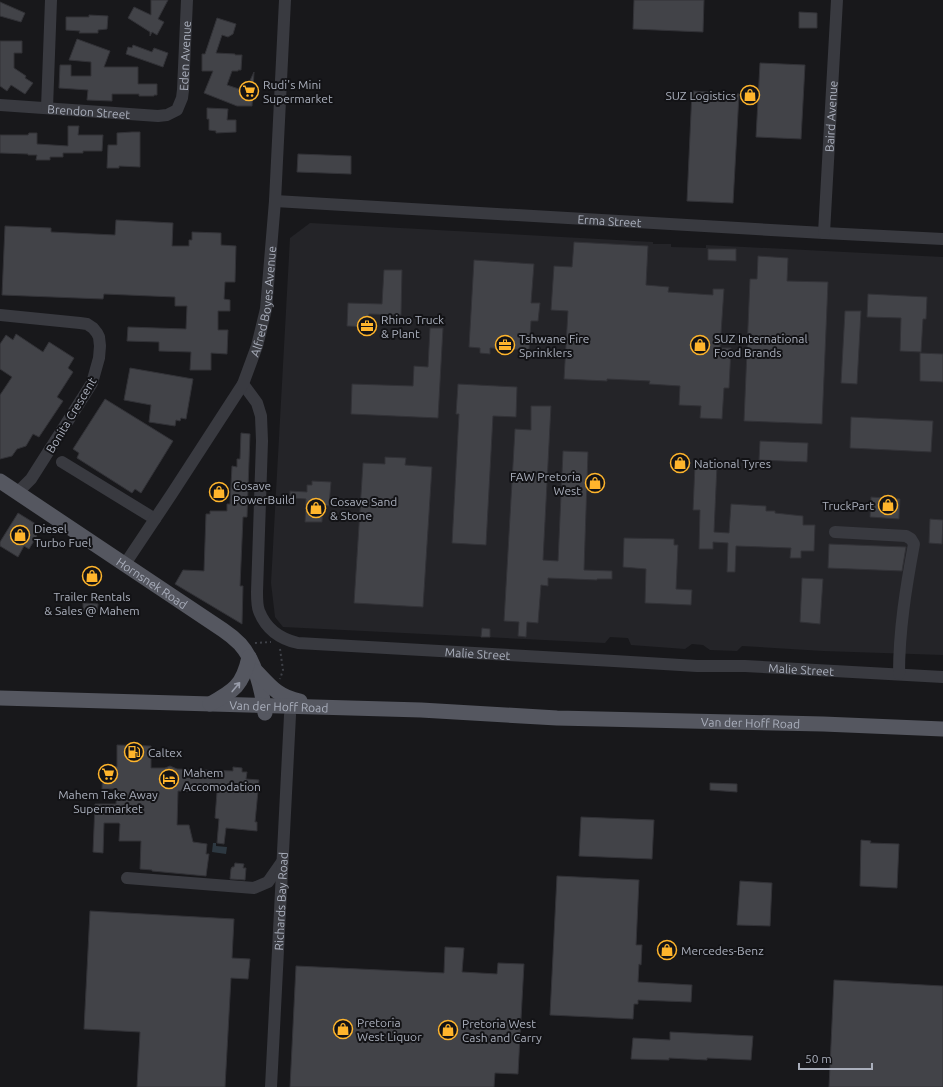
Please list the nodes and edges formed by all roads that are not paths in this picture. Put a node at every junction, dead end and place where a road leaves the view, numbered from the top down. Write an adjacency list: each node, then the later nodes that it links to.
1 (51, 0): 6 (street)
2 (186, 0): 7 (street, Eden Avenue)
3 (285, 0): 8 (street, Alfred Boyes Avenue)
4 (837, 0): 9 (street, Baird Avenue)
5 (0, 106): 6 (street, Brendon Street)
6 (48, 108): 7 (street, Brendon Street)
7 (177, 110)
8 (275, 201): 9 (street, Erma Street); 12 (street, Alfred Boyes Avenue)
9 (824, 233): 10 (street, Erma Street)
10 (943, 239)
11 (0, 316): 15 (street, Bonita Crescent)
12 (243, 384): 16 (street, Alfred Boyes Avenue); 20 (street, Malie Street)
13 (62, 462): 16 (street)
14 (0, 481): 15 (main road, Hornsnek Road)
15 (17, 492): 18 (main road, Hornsnek Road)
16 (155, 519): 18 (street, Alfred Boyes Avenue)
17 (834, 532): 20 (street)
18 (124, 564): 19 (main road, Hornsnek Road)
19 (252, 663): 24 (main road, one-way to 19); 26 (main road); 27 (main road, Hornsnek Road)
20 (899, 674): 21 (street, Malie Street)
21 (943, 677)
22 (0, 698): 25 (main road, Van der Hoff Road)
23 (0, 704): 25 (main road, Van der Hoff Road)
24 (209, 705): 25 (main road, Van der Hoff Road); 27 (main road, Van der Hoff Road)
25 (172, 707): 27 (main road, Van der Hoff Road)
26 (341, 708): 27 (main road, Van der Hoff Road); 29 (main road, Van der Hoff Road)
27 (265, 710): 28 (main road, Van der Hoff Road)
28 (290, 715): 29 (main road, Van der Hoff Road); 31 (street, Richards Bay Road)
29 (557, 718): 30 (main road, Van der Hoff Road)
30 (943, 729)
31 (283, 862): 32 (street); 33 (street, Richards Bay Road)
32 (127, 878)
33 (271, 1087)

